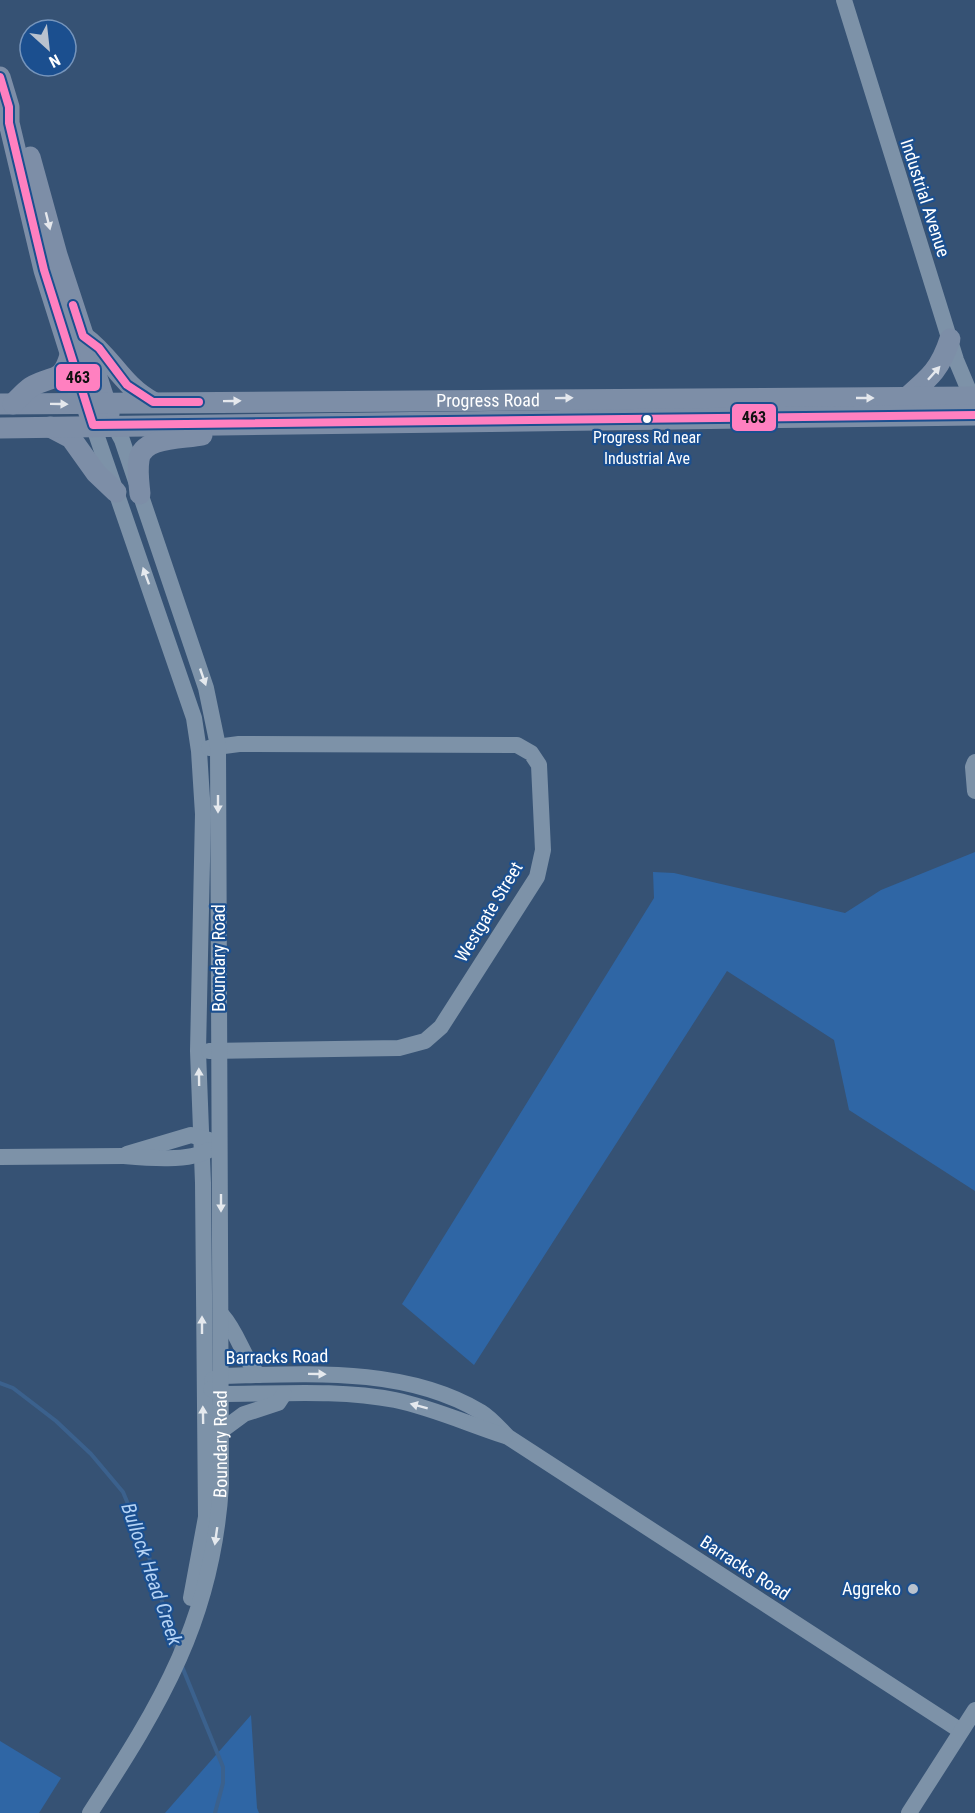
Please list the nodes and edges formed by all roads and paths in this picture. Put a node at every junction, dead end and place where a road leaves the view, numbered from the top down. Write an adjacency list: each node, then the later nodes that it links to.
1 (844, 0): 5 (street, Industrial Avenue)
2 (0, 77): 3 (main road, Boundary Road)
3 (9, 107): 4 (main road, Boundary Road, one-way to 4); 6 (main road, Boundary Road)
4 (83, 336): 8 (main road); 9 (main road, Boundary Road)
5 (950, 339): 7 (main road, one-way to 5); 10 (street, Industrial Avenue)
6 (70, 355): 9 (main road, Boundary Road); 11 (main road)
7 (906, 398): 8 (main road, Progress Road, one-way to 7); 10 (main road, Progress Road)
8 (153, 402): 9 (main road, Progress Road)
9 (95, 403): 11 (main road, Progress Road, one-way to 9); 13 (main road, Boundary Road)
10 (974, 403): 12 (main road, Progress Road)
11 (6, 404)
12 (240, 424): 13 (main road, Progress Road); 17 (main road)
13 (103, 425): 14 (main road, Progress Road); 16 (street, Boundary Road); 17 (street, Boundary Road)
14 (50, 427): 15 (main road, Progress Road); 16 (main road)
15 (0, 428)
16 (116, 492): 19 (street, Boundary Road, one-way to 16)
17 (140, 494): 18 (street, Boundary Road, one-way to 18)
18 (218, 746): 19 (street, Westgate Street); 22 (street, Boundary Road, one-way to 22); 22 (street, Westgate Street)
19 (199, 751): 23 (street, Boundary Road)
20 (975, 762): 21 (street)
21 (975, 790)
22 (220, 1050): 23 (street, Westgate Street); 25 (street, Boundary Road)
23 (198, 1051): 24 (street, Boundary Road, one-way to 23)
24 (200, 1136): 25 (street); 26 (street); 27 (street, Boundary Road)
25 (218, 1144): 27 (street); 29 (street, Boundary Road, one-way to 29)
26 (123, 1156): 27 (street); 28 (street)
27 (200, 1156): 32 (street, Boundary Road, one-way to 27)
28 (0, 1157)
29 (222, 1315): 30 (street); 31 (street, Boundary Road)
30 (258, 1375): 31 (street, Barracks Road); 36 (street, Barracks Road, one-way to 36)
31 (221, 1376): 32 (street, Barracks Road); 33 (street, Boundary Road)
32 (203, 1384): 33 (street, Barracks Road); 37 (street, Boundary Road, one-way to 32)
33 (220, 1394): 34 (street, Barracks Road); 35 (street, Boundary Road)
34 (284, 1394): 35 (street); 36 (street, Barracks Road, one-way to 34)
35 (221, 1431): 37 (street, Boundary Road, one-way to 37)
36 (508, 1437): 39 (street, Barracks Road)
37 (199, 1591): 40 (street, Boundary Road)
38 (975, 1710): 39 (street)
39 (961, 1731): 43 (street)
40 (117, 1763): 41 (street, Boundary Road); 42 (street, Boundary Road)
41 (79, 1813)
42 (90, 1813)
43 (909, 1813)

